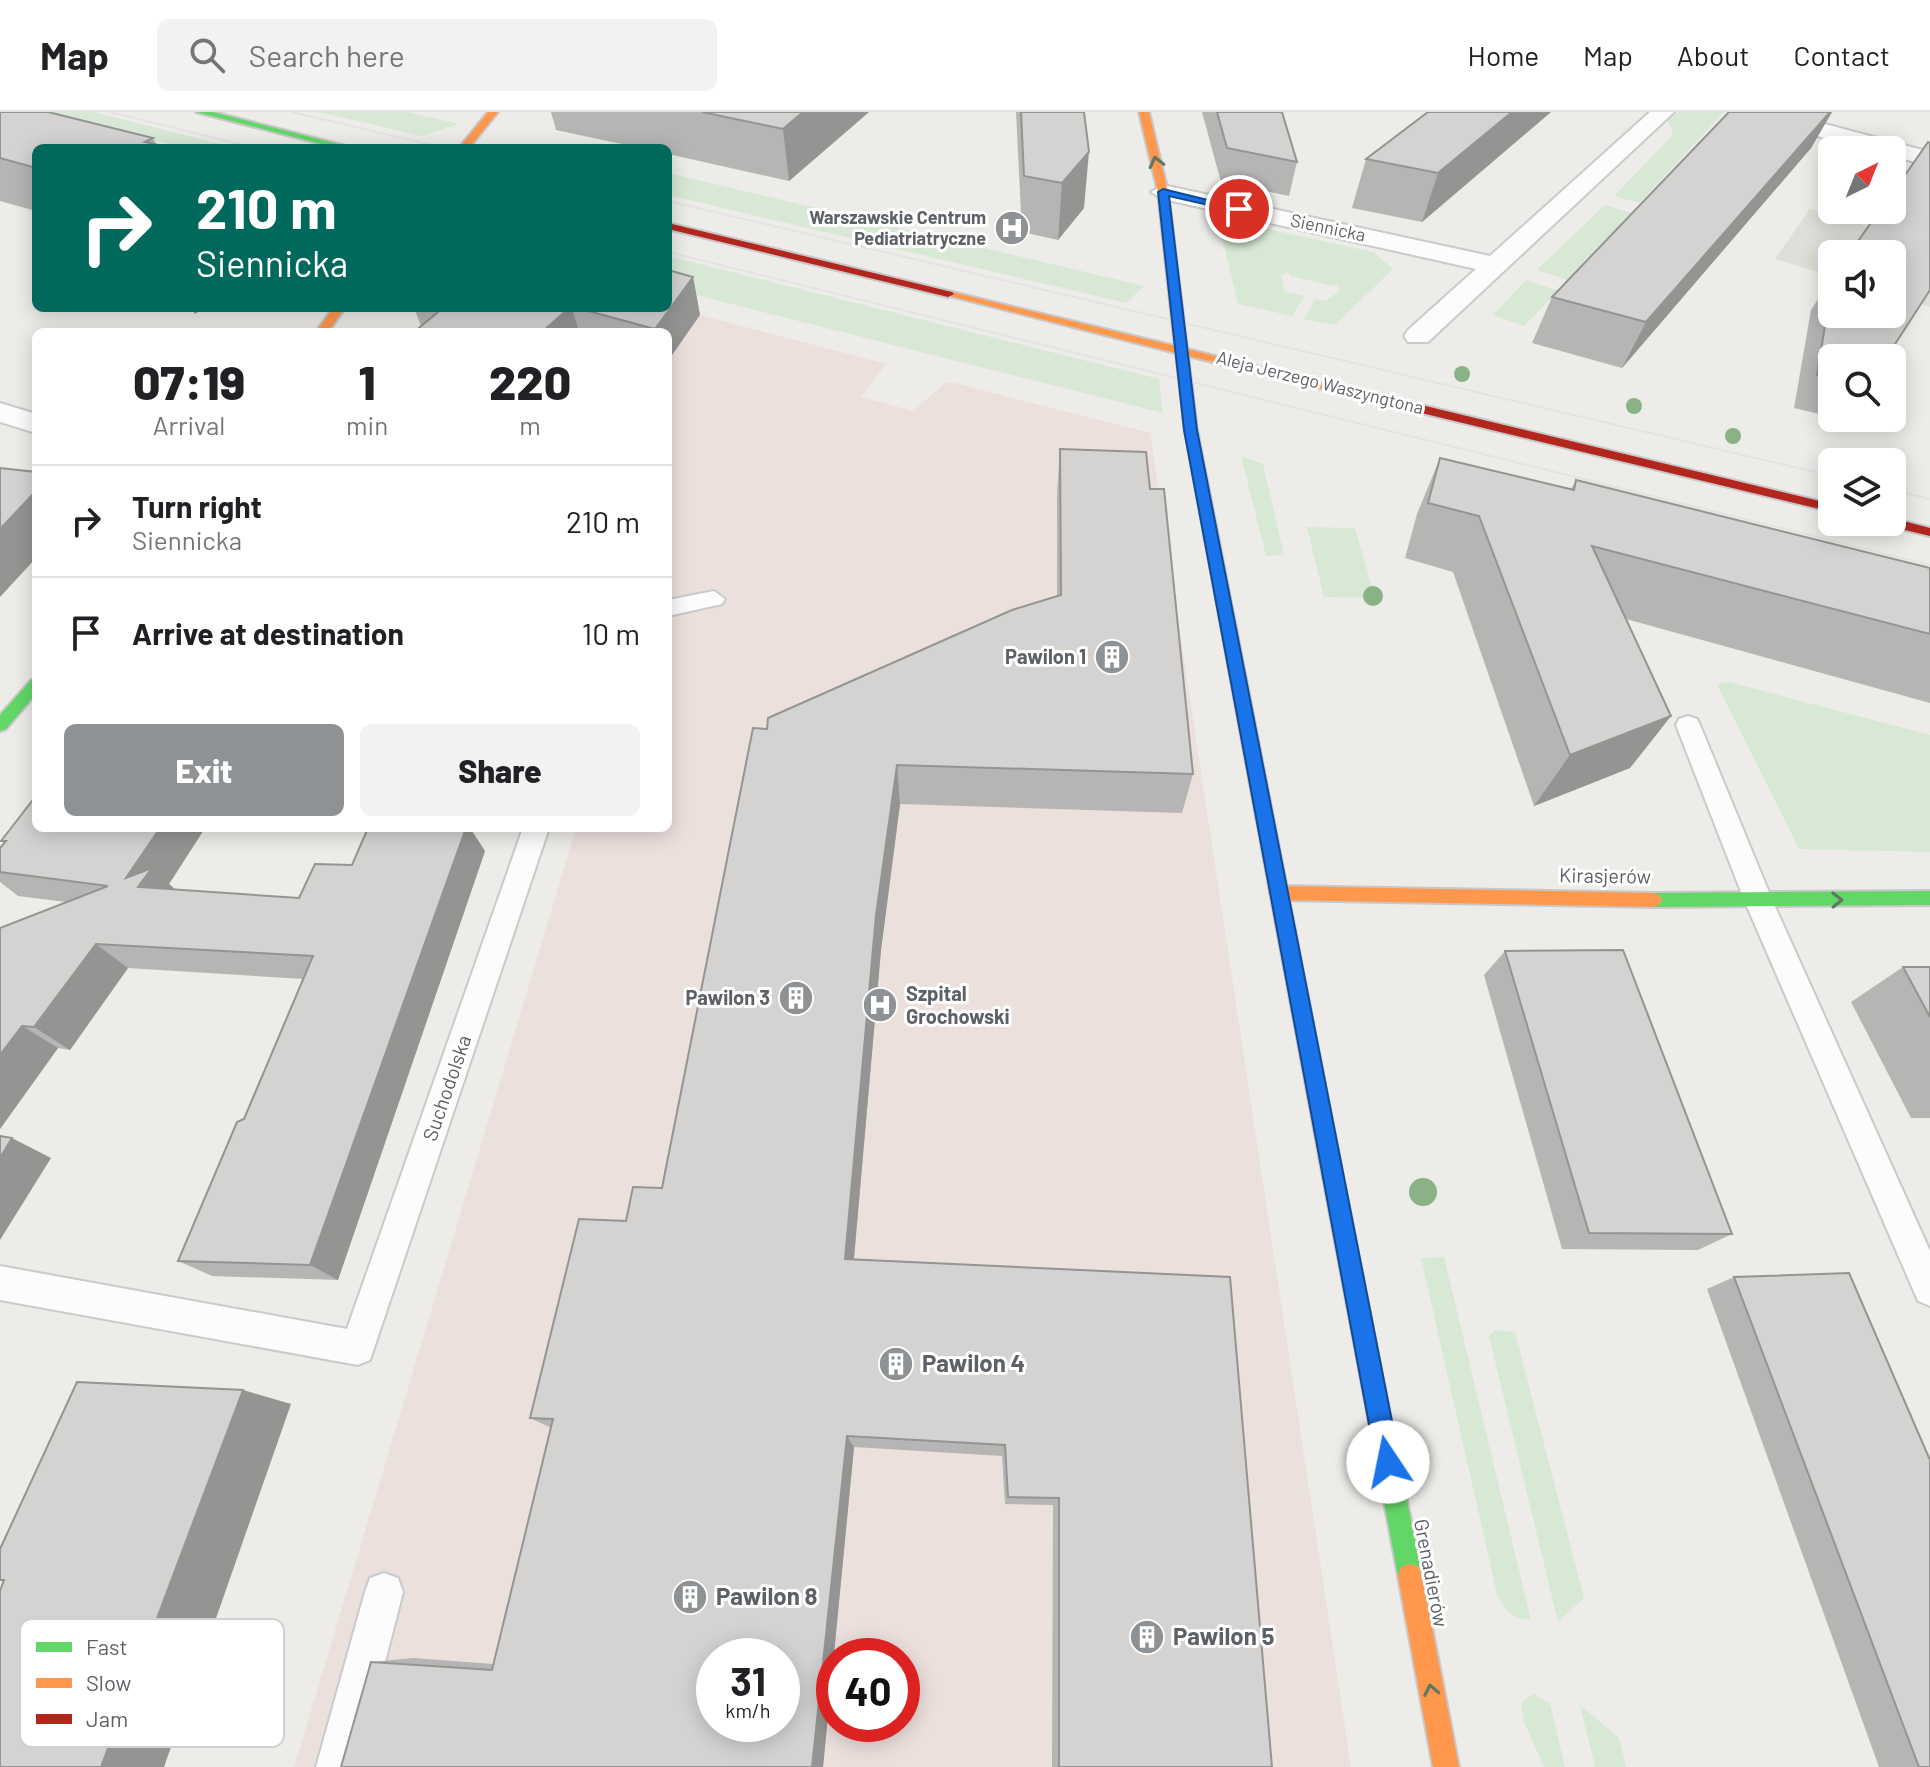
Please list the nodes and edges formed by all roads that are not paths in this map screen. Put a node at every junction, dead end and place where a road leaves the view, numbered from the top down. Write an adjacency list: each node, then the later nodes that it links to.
1 (201, 112): 6 (street)
2 (493, 112): 7 (street)
3 (1144, 112): 9 (street, Grenadierów, one-way to 3)
4 (1663, 112): 11 (street)
5 (1754, 112): 8 (street)
6 (333, 144)
7 (467, 144)
8 (1930, 159)
9 (1163, 192): 11 (street, Siennicka); 13 (street, Grenadierów)
10 (672, 227): 13 (street, Aleja Jerzego Waszyngtona)
11 (1494, 265): 12 (street)
12 (1418, 336)
13 (1183, 350): 16 (street, Aleja Jerzego Waszyngtona); 25 (street, Grenadierów)
14 (0, 412): 15 (street)
15 (32, 423)
16 (1818, 505)
17 (1906, 526): 18 (street)
18 (1930, 532)
19 (714, 599): 20 (lane)
20 (672, 607)
21 (32, 689): 22 (street)
22 (0, 725)
23 (1688, 725): 27 (lane)
24 (535, 832): 28 (lane, Suchodolska)
25 (1279, 893): 27 (street, Kirasjerów); 32 (street, Grenadierów, one-way to 25)
26 (1930, 898): 27 (street, Kirasjerów, one-way to 26)
27 (1759, 902): 29 (lane)
28 (0, 1283)
29 (1930, 1289)
30 (384, 1592): 31 (lane)
31 (337, 1767)
32 (1446, 1767)

